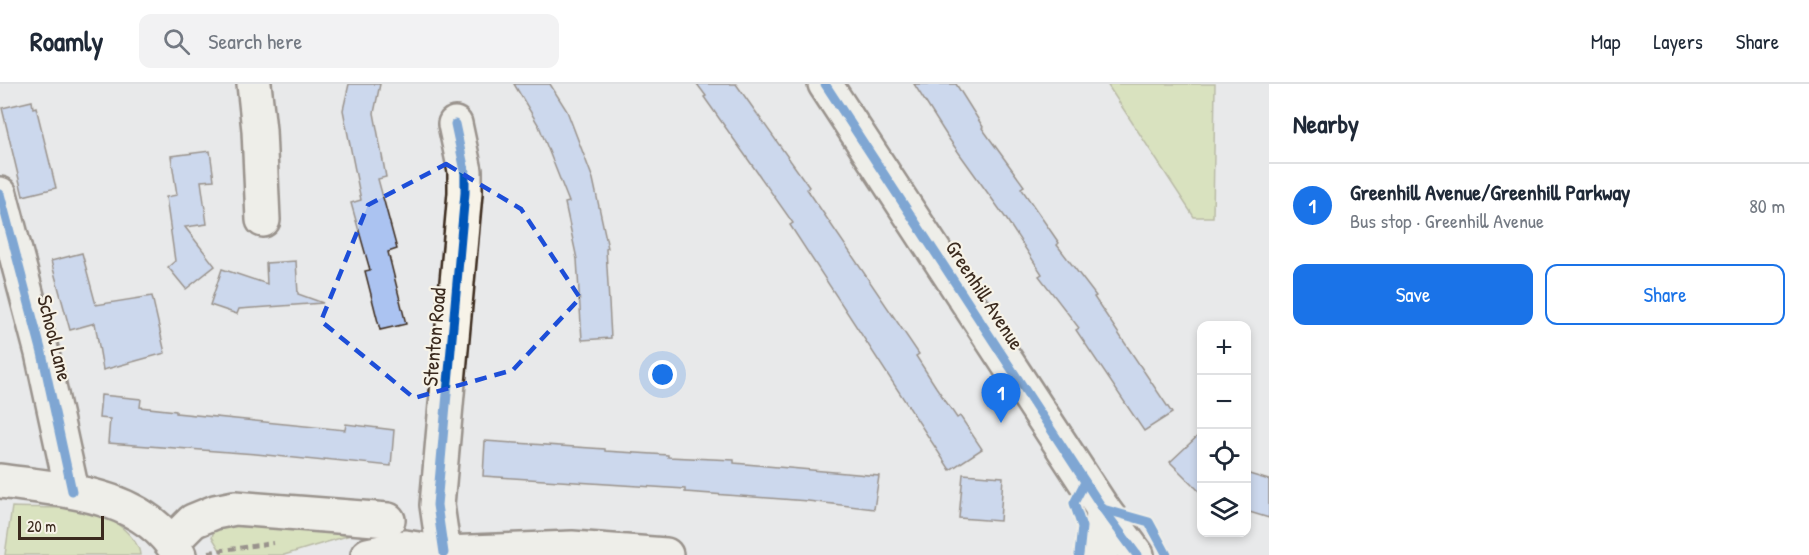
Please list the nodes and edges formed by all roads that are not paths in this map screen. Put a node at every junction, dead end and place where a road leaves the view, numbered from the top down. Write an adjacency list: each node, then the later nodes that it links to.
1 (254, 84): 5 (street)
2 (825, 84): 8 (street, Greenhill Avenue)
3 (455, 124): 11 (street, Stenton Road)
4 (0, 194): 7 (street, School Lane)
5 (263, 220)
6 (0, 481): 7 (street)
7 (72, 491): 10 (street)
8 (1103, 509): 14 (street); 15 (street, Greenhill Avenue)
9 (387, 520): 10 (street)
10 (175, 548)
11 (443, 554): 12 (street); 13 (street)
12 (368, 555)
13 (666, 555)
14 (1101, 555)
15 (1137, 555)

